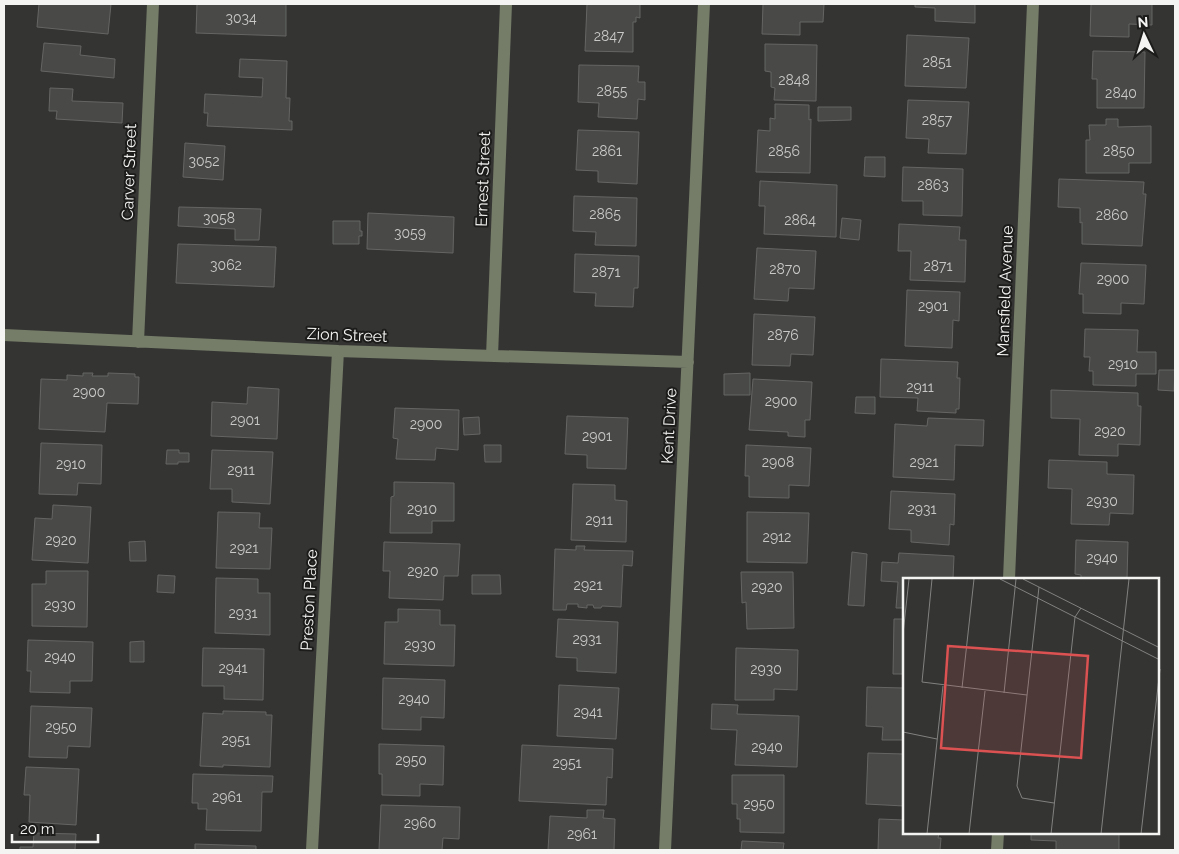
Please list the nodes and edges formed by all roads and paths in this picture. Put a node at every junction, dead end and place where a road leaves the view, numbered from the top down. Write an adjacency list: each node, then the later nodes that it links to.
1 (152, 4): 6 (street, Carver Street)
2 (506, 4): 8 (street, Ernest Street)
3 (704, 4): 9 (street, Kent Drive)
4 (1034, 4): 10 (street, Mansfield Avenue)
5 (4, 335): 6 (street, Zion Street)
6 (138, 342): 7 (street, Zion Street)
7 (338, 351): 8 (street, Zion Street); 12 (street, Preston Place)
8 (492, 356): 9 (street, Zion Street)
9 (688, 362): 13 (street, Kent Drive)
10 (1009, 578)
11 (998, 834): 14 (street)
12 (312, 850)
13 (665, 850)
14 (997, 850)

